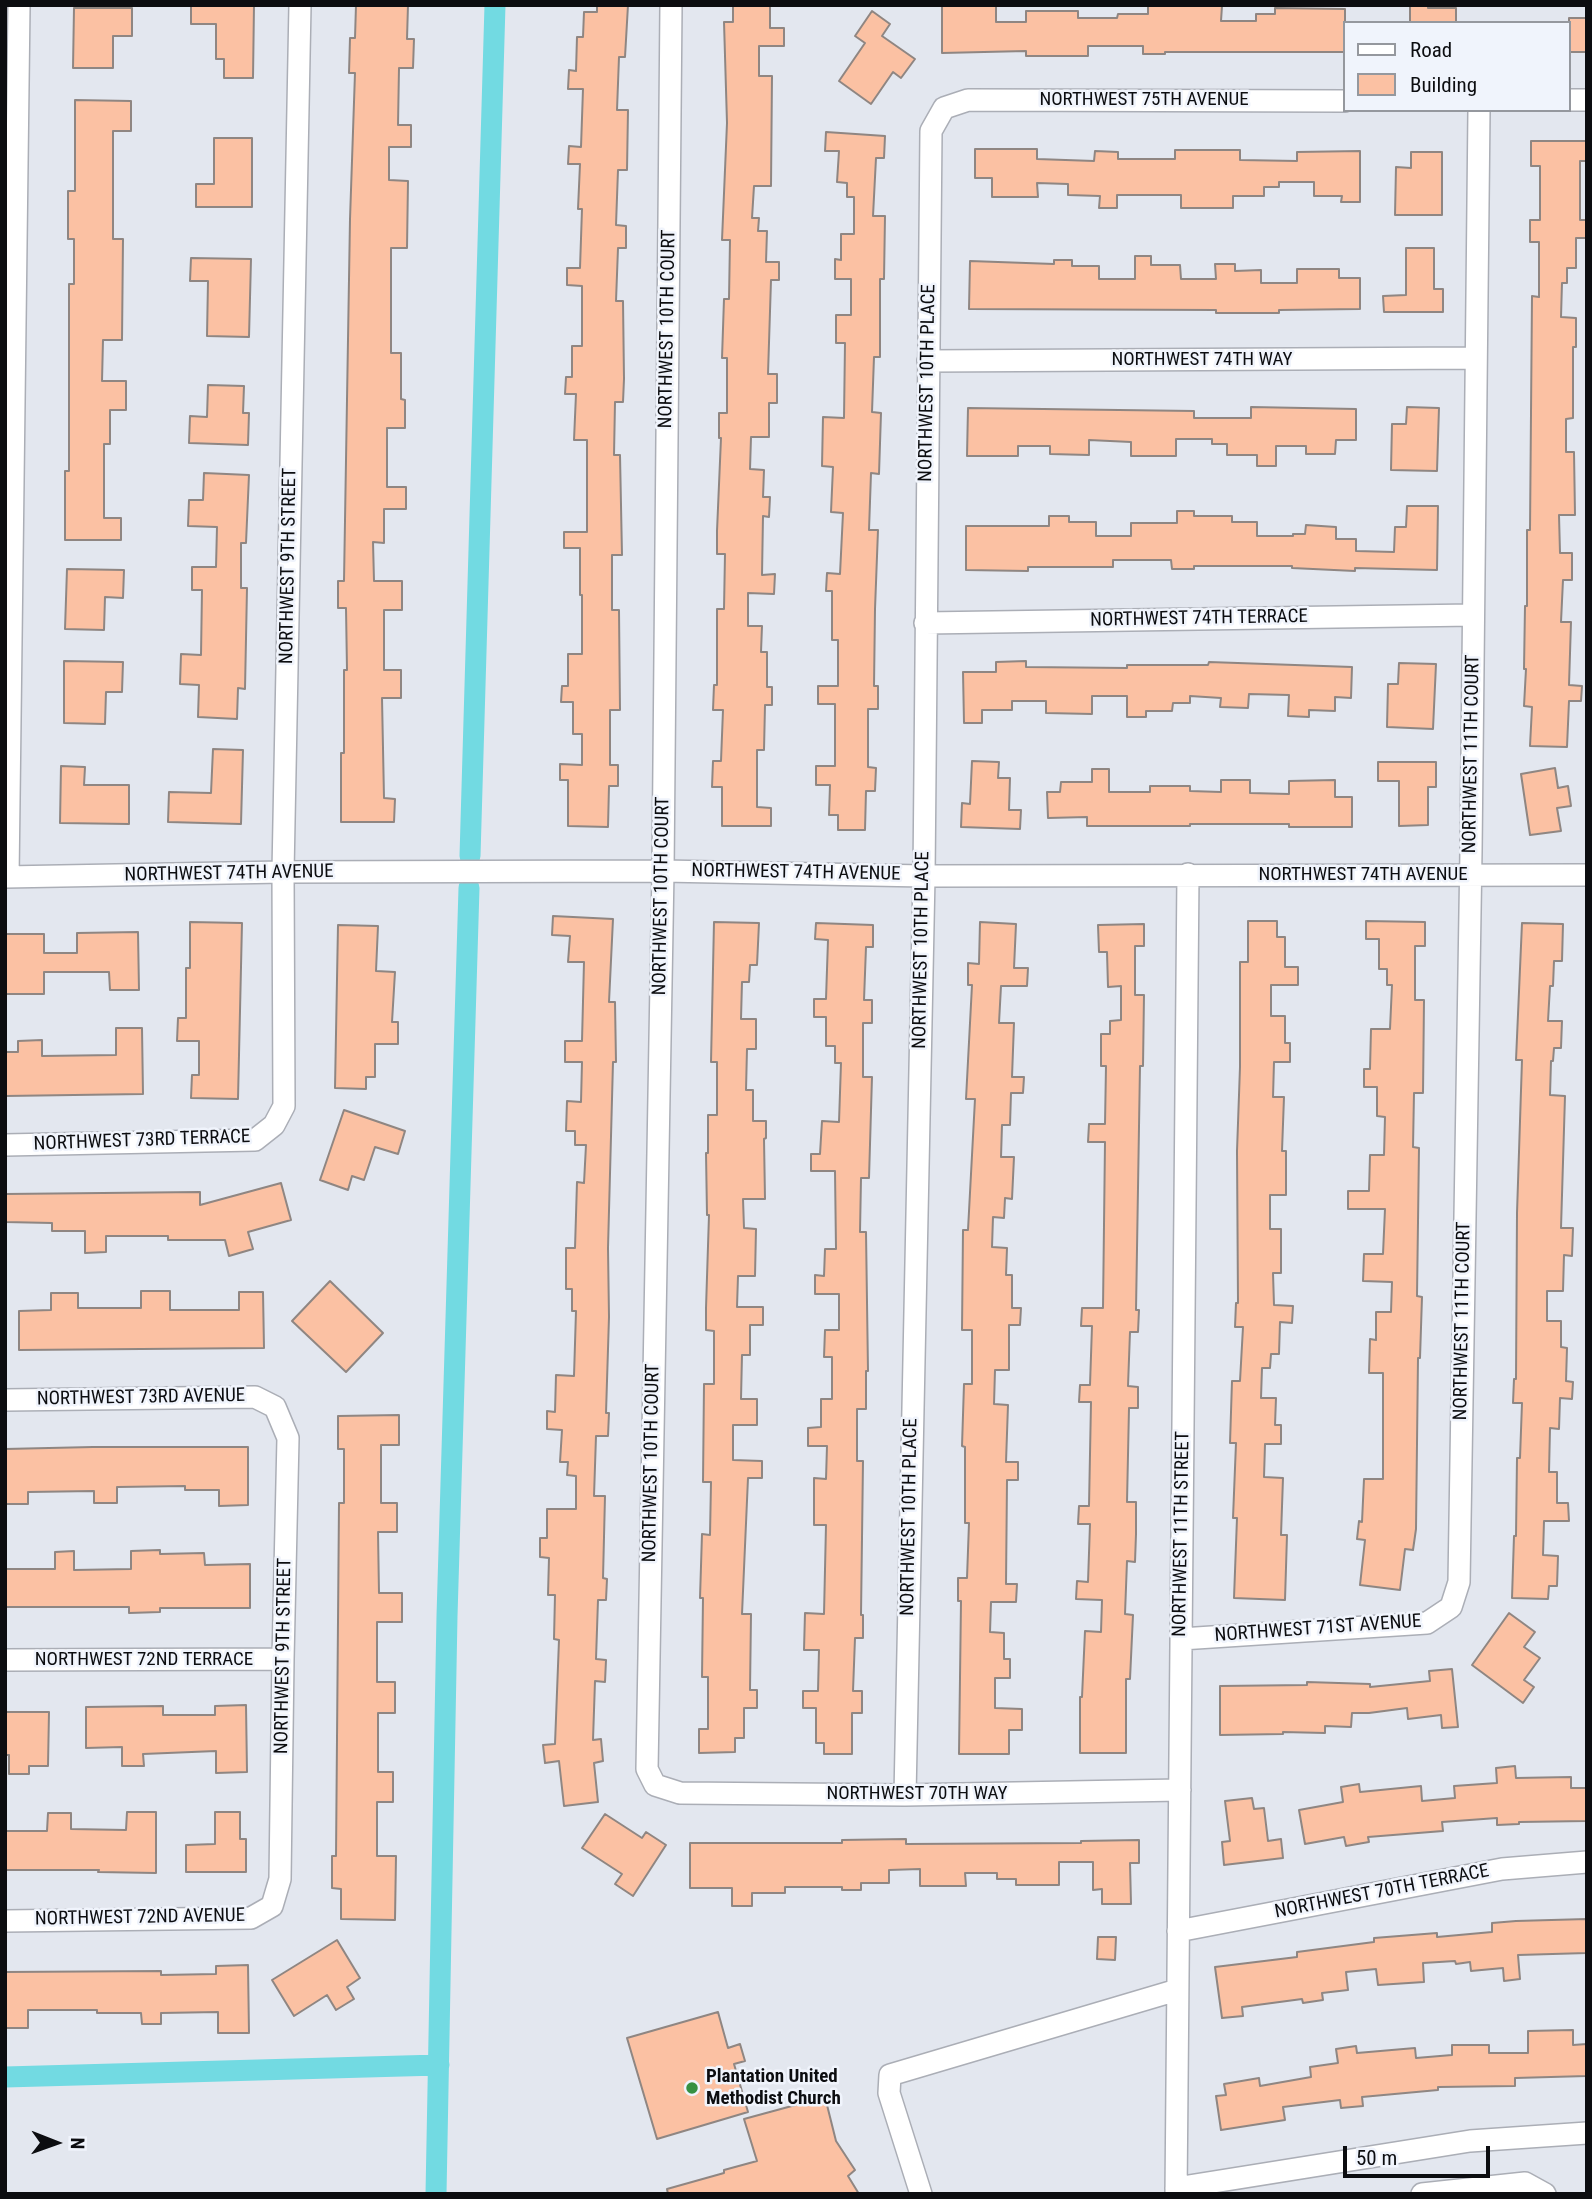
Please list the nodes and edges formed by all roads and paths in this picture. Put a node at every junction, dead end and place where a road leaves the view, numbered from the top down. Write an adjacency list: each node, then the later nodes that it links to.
1 (19, 5): 17 (street)
2 (300, 5): 12 (street, NORTHWEST 9TH STREET)
3 (671, 5): 11 (street, NORTHWEST 10TH COURT)
4 (1344, 101): 5 (street, NORTHWEST 75TH AVENUE)
5 (944, 108): 8 (street, NORTHWEST 10TH PLACE)
6 (1479, 112): 7 (street, NORTHWEST 11TH COURT)
7 (1475, 358): 8 (street, NORTHWEST 74TH WAY); 9 (street, NORTHWEST 11TH COURT)
8 (928, 361): 10 (street, NORTHWEST 10TH PLACE)
9 (1473, 615): 10 (street, NORTHWEST 74TH TERRACE); 16 (street, NORTHWEST 11TH COURT)
10 (925, 622): 15 (street, NORTHWEST 10TH PLACE)
11 (663, 871): 12 (street, NORTHWEST 74TH AVENUE); 15 (street, NORTHWEST 74TH AVENUE); 26 (street, NORTHWEST 10TH COURT)
12 (283, 873): 17 (street, NORTHWEST 74TH AVENUE); 18 (street, NORTHWEST 9TH STREET)
13 (1188, 874): 15 (street, NORTHWEST 74TH AVENUE); 16 (street, NORTHWEST 74TH AVENUE); 23 (street, NORTHWEST 11TH STREET)
14 (1587, 875): 16 (street, NORTHWEST 74TH AVENUE)
15 (924, 876): 28 (street, NORTHWEST 10TH PLACE)
16 (1471, 876): 22 (street, NORTHWEST 11TH COURT)
17 (7, 877)
18 (274, 1125): 19 (street, NORTHWEST 73RD TERRACE)
19 (5, 1145)
20 (5, 1400): 21 (street, NORTHWEST 73RD AVENUE)
21 (275, 1407): 24 (street, NORTHWEST 9TH STREET)
22 (1451, 1607): 23 (street, NORTHWEST 71ST AVENUE)
23 (1181, 1639): 27 (street, NORTHWEST 11TH STREET)
24 (283, 1659): 25 (street, NORTHWEST 72ND TERRACE); 30 (street, NORTHWEST 9TH STREET)
25 (5, 1660)
26 (655, 1785): 28 (street, NORTHWEST 70TH WAY)
27 (1180, 1790): 28 (street, NORTHWEST 70TH WAY); 32 (street, NORTHWEST 11TH STREET)
28 (905, 1795)
29 (1587, 1862): 32 (street, NORTHWEST 70TH TERRACE)
30 (272, 1906): 31 (street, NORTHWEST 72ND AVENUE)
31 (5, 1921)
32 (1178, 1931): 33 (street, NORTHWEST 11TH STREET)
33 (1177, 1990): 35 (street, NORTHWEST 11TH STREET); 36 (street)
34 (1587, 2133): 35 (street)
35 (1176, 2191)
36 (921, 2194)
37 (1422, 2194): 38 (street)
38 (1545, 2194)

